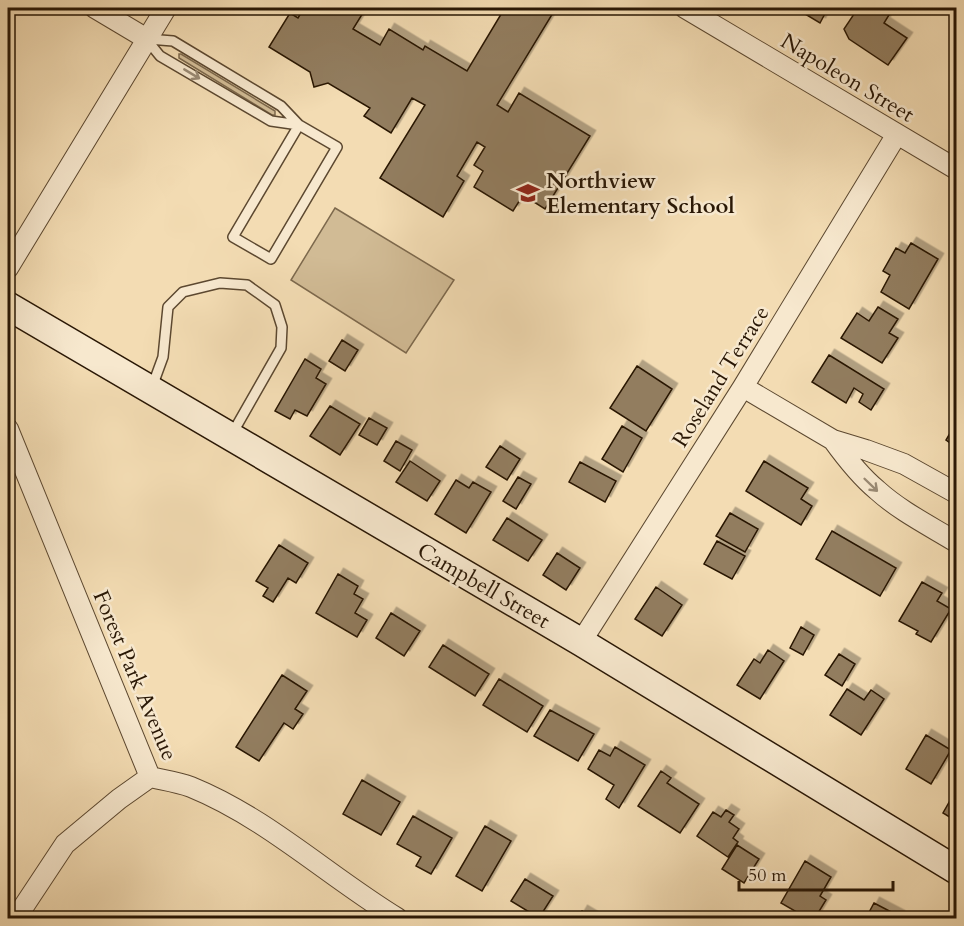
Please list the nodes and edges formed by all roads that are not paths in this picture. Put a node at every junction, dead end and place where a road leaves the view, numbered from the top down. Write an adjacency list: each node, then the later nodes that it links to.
1 (94, 8): 4 (street)
2 (166, 8): 4 (street)
3 (685, 8): 6 (street, Napoleon Street)
4 (147, 39): 5 (lane); 5 (lane, one-way to 5); 8 (street)
5 (299, 125): 5 (lane)
6 (897, 134): 7 (street, Napoleon Street); 10 (street, Roseland Terrace)
7 (957, 169)
8 (8, 268)
9 (8, 306): 11 (main road, Campbell Street)
10 (743, 387): 14 (street); 17 (street, Roseland Terrace)
11 (151, 390): 13 (main road, Campbell Street); 13 (lane)
12 (8, 429): 18 (street, Forest Park Avenue)
13 (231, 436): 17 (main road, Campbell Street)
14 (833, 440): 15 (street); 16 (street, one-way to 16)
15 (957, 493)
16 (957, 542)
17 (581, 642): 19 (main road, Campbell Street)
18 (150, 777): 20 (street); 21 (street, Forest Park Avenue)
19 (957, 870)
20 (16, 918)
21 (397, 918)

